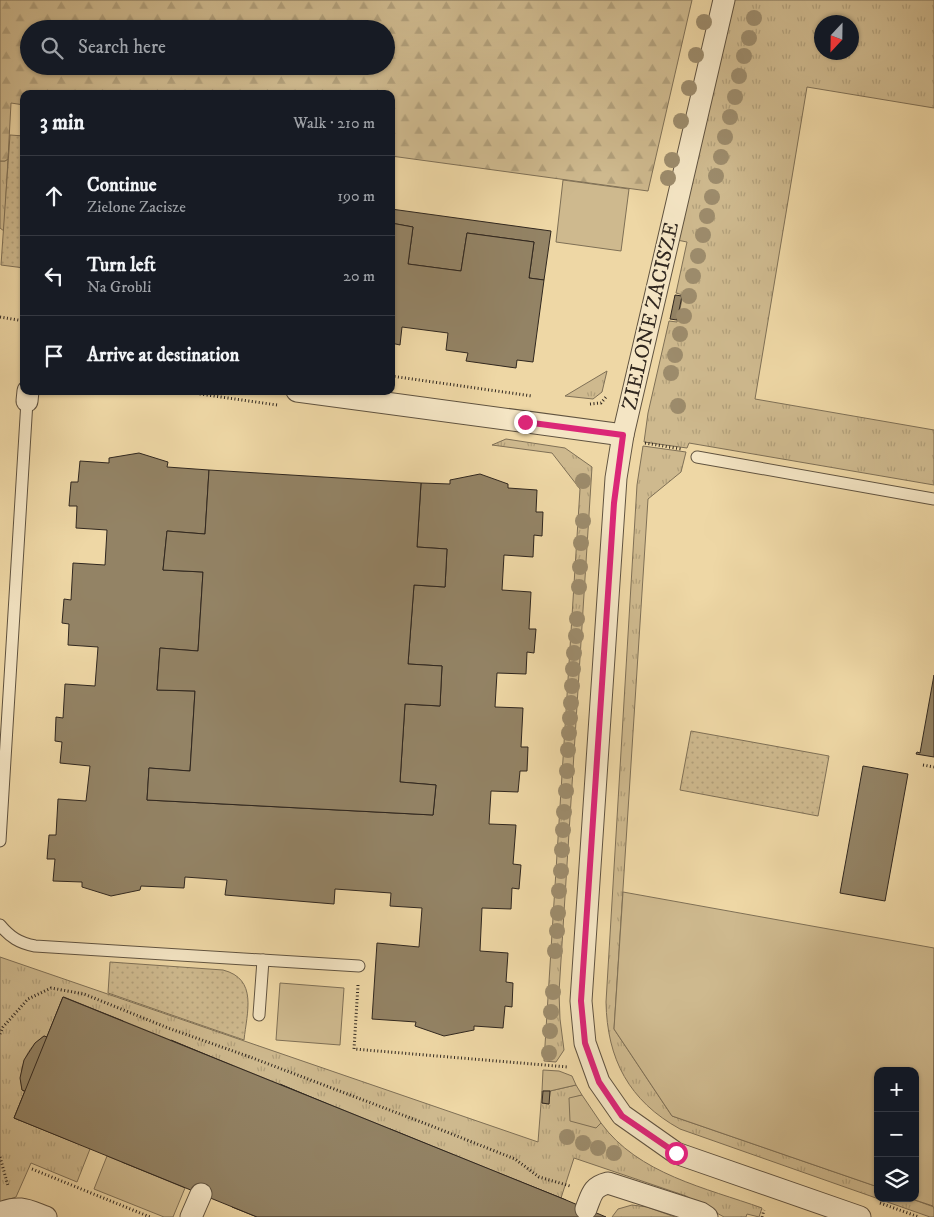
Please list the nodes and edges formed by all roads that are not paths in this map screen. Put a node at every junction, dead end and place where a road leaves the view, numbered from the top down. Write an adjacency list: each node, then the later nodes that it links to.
1 (724, 0): 4 (street, ZIELONE ZACISZE)
2 (325, 395): 4 (street)
3 (27, 396): 7 (lane)
4 (631, 439): 14 (street, ZIELONE ZACISZE)
5 (697, 457): 6 (lane)
6 (934, 499)
7 (0, 841)
8 (0, 925): 9 (lane)
9 (262, 960): 10 (lane); 11 (lane)
10 (359, 966)
11 (258, 1015)
12 (201, 1194): 17 (street)
13 (589, 1201): 18 (street)
14 (866, 1209)
15 (8, 1210): 16 (street)
16 (46, 1217)
17 (192, 1217)
18 (707, 1217)

